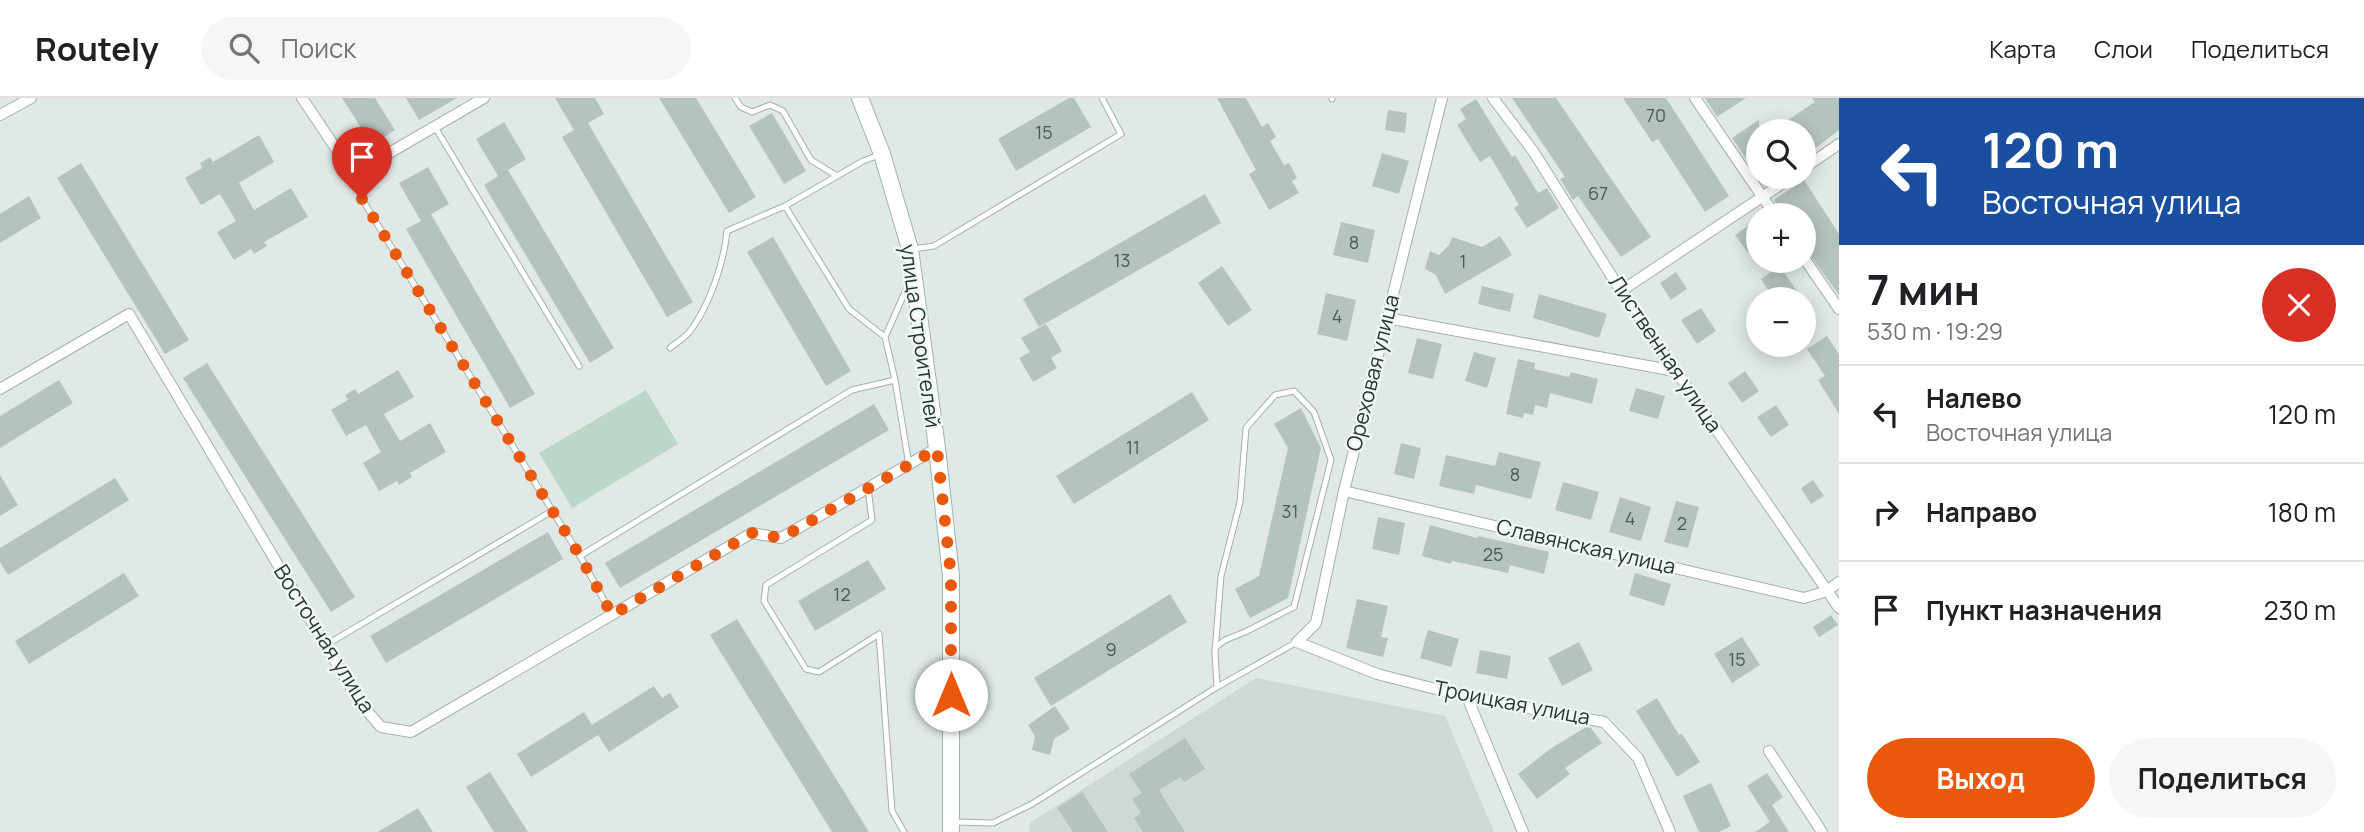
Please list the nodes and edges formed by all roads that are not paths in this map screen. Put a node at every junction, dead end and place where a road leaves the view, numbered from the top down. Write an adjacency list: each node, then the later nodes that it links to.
1 (31, 98): 10 (street)
2 (302, 98): 11 (street)
3 (484, 98): 11 (street)
4 (736, 98): 15 (lane)
5 (860, 98): 13 (main road, улица Строителей)
6 (1101, 98): 21 (lane)
7 (1442, 98): 26 (street, Ореховая улица)
8 (1493, 98): 24 (street, Лиственная улица)
9 (1695, 98): 17 (street)
10 (0, 115)
11 (435, 127): 29 (lane)
12 (1839, 144): 14 (street)
13 (882, 154): 15 (lane); 21 (main road, улица Строителей)
14 (1816, 160)
15 (837, 176): 20 (lane)
16 (1775, 189): 17 (street)
17 (1763, 198): 19 (street); 24 (street)
18 (362, 199): 37 (lane)
19 (1767, 203)
20 (785, 206): 27 (lane); 28 (lane)
21 (910, 249): 23 (main road, улица Строителей)
22 (1814, 273): 25 (street)
23 (913, 274): 27 (lane); 33 (main road, улица Строителей)
24 (1622, 291): 30 (street, Лиственная улица)
25 (1839, 309)
26 (1387, 318): 30 (street); 36 (street, Ореховая улица)
27 (885, 337): 31 (lane)
28 (670, 348)
29 (579, 366)
30 (1675, 371): 40 (street, Лиственная улица)
31 (895, 380): 34 (lane); 38 (lane)
32 (0, 389): 44 (street, Восточная улица)
33 (937, 449): 34 (street, Восточная улица); 49 (main road, улица Строителей)
34 (909, 465): 35 (street, Восточная улица)
35 (868, 488): 42 (street, Восточная улица); 50 (lane)
36 (1344, 491): 40 (street, Славянская улица); 43 (street, Ореховая улица)
37 (552, 511): 38 (lane); 44 (lane)
38 (580, 556): 42 (lane)
39 (1839, 582): 40 (street)
40 (1827, 591): 41 (street, Лиственная улица)
41 (1839, 608)
42 (612, 615): 44 (street, Восточная улица)
43 (1297, 642): 46 (lane); 47 (street, Троицкая улица)
44 (326, 645)
45 (1217, 646): 45 (lane); 46 (lane)
46 (1217, 687): 49 (lane)
47 (1467, 697): 51 (street); 52 (street, Троицкая улица)
48 (1769, 751): 53 (street)
49 (951, 827)
50 (904, 832)
51 (1523, 832)
52 (1670, 832)
53 (1822, 832)

